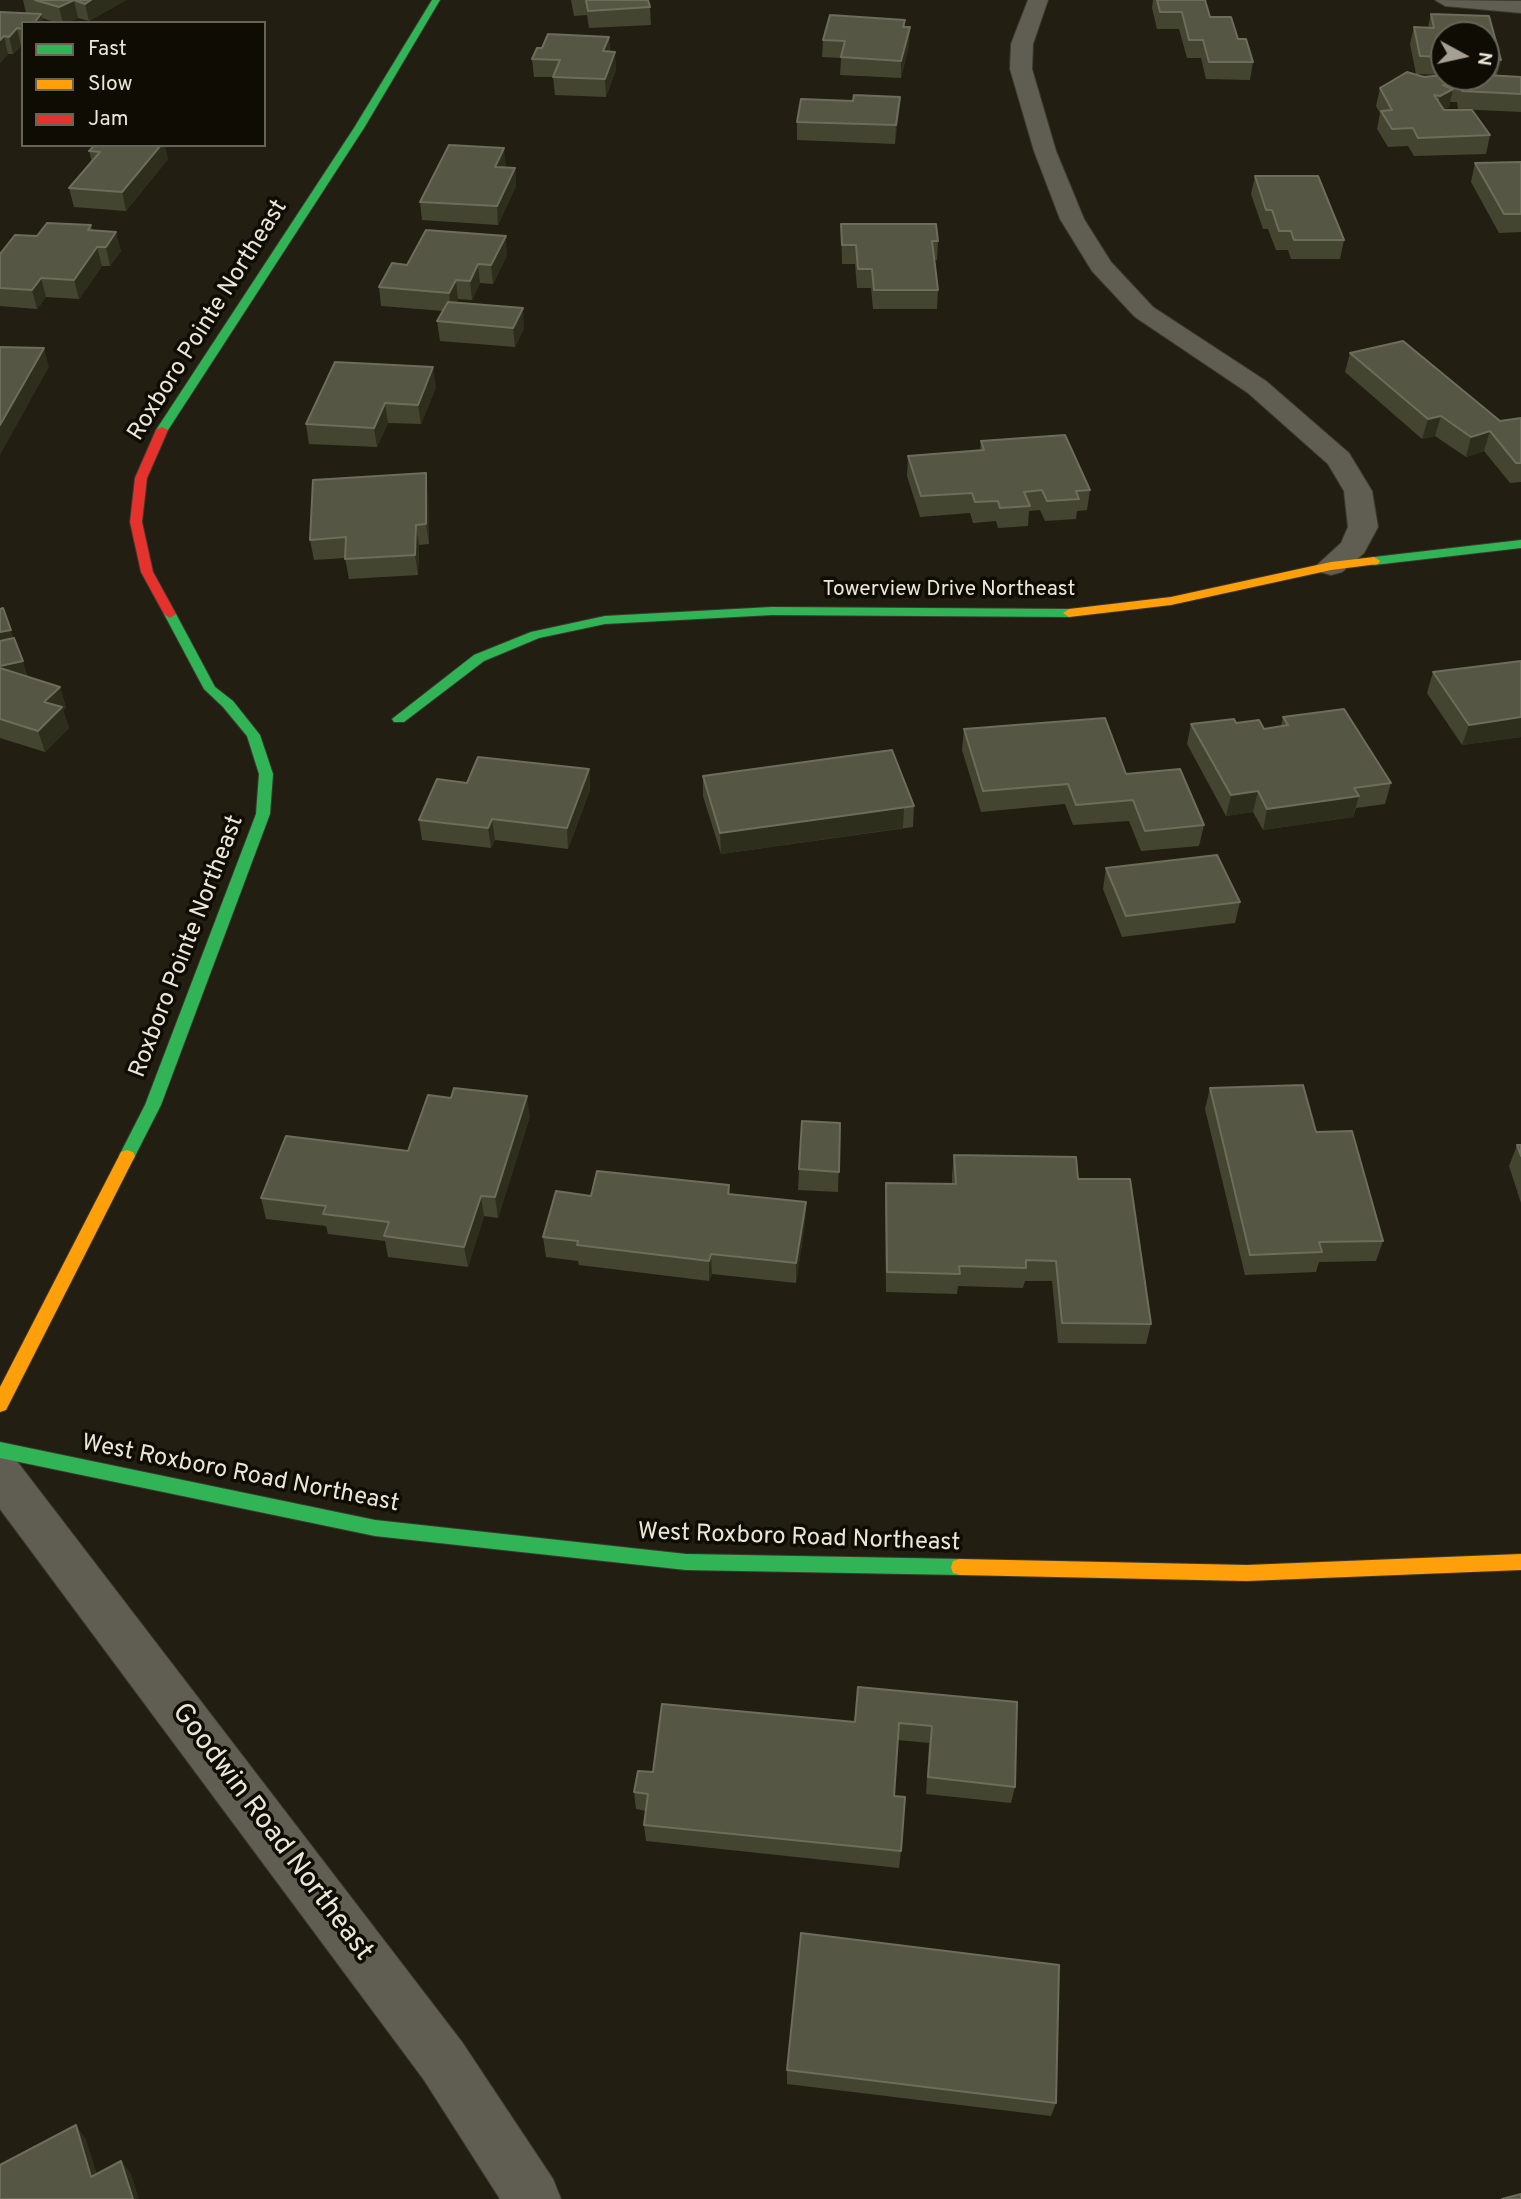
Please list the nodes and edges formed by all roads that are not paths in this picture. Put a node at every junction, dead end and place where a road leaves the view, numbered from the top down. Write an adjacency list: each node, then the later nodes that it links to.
1 (436, 0): 8 (street, Roxboro Pointe Northeast)
2 (1038, 0): 6 (street)
3 (1445, 0): 4 (street)
4 (1521, 7)
5 (1521, 544): 6 (street, Towerview Drive Northeast)
6 (1331, 566): 7 (street, Towerview Drive Northeast)
7 (399, 719)
8 (0, 1405)
9 (0, 1450): 11 (street, West Roxboro Road Northeast)
10 (0, 1474): 12 (street, Goodwin Road Northeast)
11 (1521, 1562)
12 (533, 2199)

